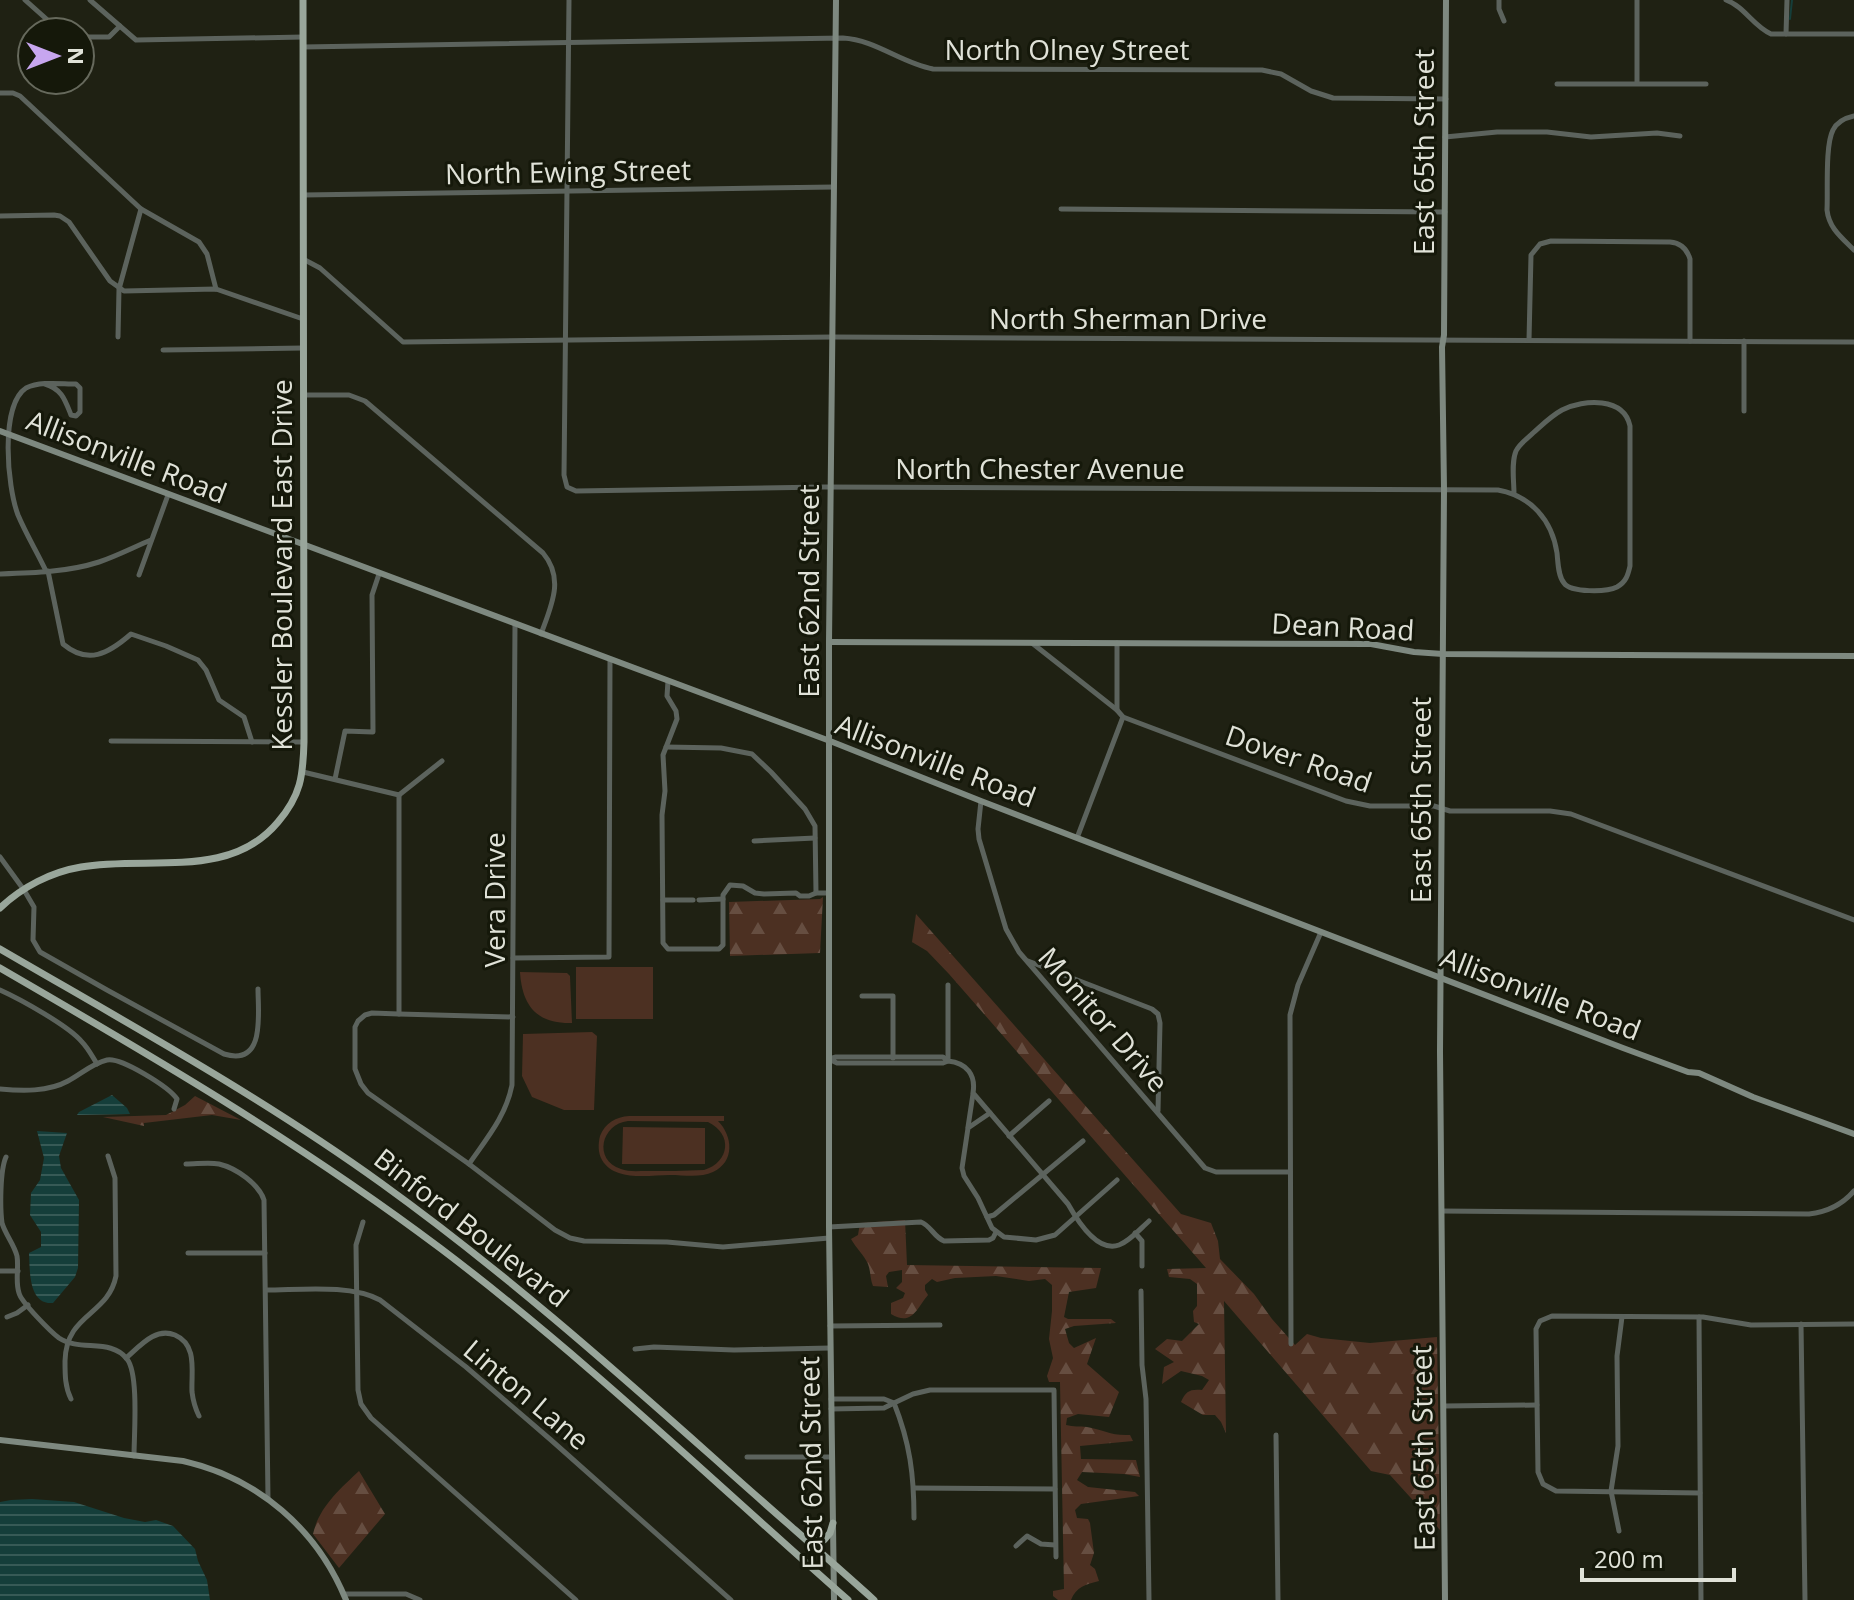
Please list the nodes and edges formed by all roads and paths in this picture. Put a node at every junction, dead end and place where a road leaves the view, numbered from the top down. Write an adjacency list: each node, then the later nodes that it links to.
1 (25, 0): 11 (street)
2 (90, 0): 13 (street)
3 (303, 0): 17 (main road, Kessler Boulevard East Drive)
4 (569, 0): 19 (street)
5 (836, 0): 18 (street, East 62nd Street)
6 (1446, 0): 25 (street, East 65th Street)
7 (1499, 0): 12 (street)
8 (1637, 0): 21 (street)
9 (1726, 0): 14 (street)
10 (1787, 0): 14 (street)
11 (43, 16)
12 (1504, 21)
13 (120, 26): 16 (street); 17 (street)
14 (1786, 34): 15 (street)
15 (1854, 34)
16 (96, 37)
17 (303, 37): 20 (main road, Kessler Boulevard East Drive)
18 (836, 38): 19 (street, North Olney Street); 25 (street, North Olney Street); 29 (street, East 62nd Street)
19 (569, 42): 20 (street, North Olney Street); 30 (street)
20 (303, 47): 31 (main road, Kessler Boulevard East Drive)
21 (1637, 83): 22 (street); 23 (street)
22 (1557, 84)
23 (1706, 84)
24 (0, 93): 32 (street)
25 (1446, 99): 28 (street, East 65th Street)
26 (1854, 116): 36 (street)
27 (1680, 136): 28 (street)
28 (1445, 137): 34 (street, East 65th Street)
29 (834, 187): 30 (street, North Ewing Street); 42 (street, East 62nd Street)
30 (568, 191): 31 (street, North Ewing Street); 45 (street)
31 (303, 195): 37 (main road, Kessler Boulevard East Drive)
32 (141, 209): 38 (street); 39 (street)
33 (1061, 209): 34 (street)
34 (1445, 212): 43 (street, East 65th Street)
35 (0, 216): 38 (street)
36 (1854, 250)
37 (303, 259): 40 (main road, Kessler Boulevard East Drive); 45 (street, North Sherman Drive)
38 (119, 289): 39 (street); 41 (street)
39 (216, 289): 40 (street)
40 (303, 319): 49 (main road, Kessler Boulevard East Drive)
41 (118, 337)
42 (833, 337): 43 (street, North Sherman Drive); 45 (street, North Sherman Drive); 55 (street, East 62nd Street)
43 (1443, 340): 44 (street, North Sherman Drive); 56 (street, East 65th Street)
44 (1529, 340): 46 (street, North Sherman Drive); 46 (street)
45 (566, 341): 55 (street, North Chester Avenue)
46 (1690, 341): 47 (street, North Sherman Drive)
47 (1744, 341): 48 (street, North Sherman Drive); 53 (street)
48 (1851, 345)
49 (303, 348): 50 (street); 52 (main road, Kessler Boulevard East Drive)
50 (163, 350)
51 (45, 384): 51 (street); 54 (street)
52 (303, 395): 60 (main road, Kessler Boulevard East Drive); 66 (street)
53 (1744, 411)
54 (3, 432): 58 (street, Allisonville Road); 61 (street)
55 (831, 487): 56 (street, North Chester Avenue); 67 (street, East 62nd Street)
56 (1444, 489): 57 (street, North Chester Avenue); 70 (street, East 65th Street)
57 (1514, 494): 57 (street)
58 (168, 495): 59 (street); 60 (street, Allisonville Road)
59 (151, 540): 61 (street); 64 (street)
60 (304, 546): 63 (street, Allisonville Road); 79 (main road, Kessler Boulevard East Drive)
61 (47, 571): 62 (street); 78 (street)
62 (0, 574)
63 (379, 574): 65 (street, Allisonville Road); 83 (street)
64 (139, 575)
65 (515, 624): 66 (street, Allisonville Road); 100 (street, Vera Drive)
66 (541, 634): 72 (street, Allisonville Road)
67 (829, 642): 68 (street, Dean Road); 77 (street, East 62nd Street)
68 (1031, 643): 69 (street, Dean Road); 74 (street, Dover Road)
69 (1117, 643): 70 (street, Dean Road); 74 (street)
70 (1443, 654): 71 (street, Dean Road); 86 (street, East 65th Street)
71 (1854, 656)
72 (610, 659): 73 (street, Allisonville Road); 100 (street)
73 (668, 680): 77 (street, Allisonville Road); 80 (street)
74 (1117, 710): 75 (street, Dover Road)
75 (1123, 717): 86 (street, Dover Road); 88 (street)
76 (111, 741): 78 (street)
77 (830, 741): 85 (street, Allisonville Road); 93 (street, East 62nd Street)
78 (252, 742): 79 (street)
79 (304, 742): 82 (main road, Kessler Boulevard East Drive)
80 (666, 747): 87 (street); 95 (street)
81 (442, 761): 84 (street)
82 (303, 772): 83 (street); 91 (main road, Kessler Boulevard East Drive)
83 (335, 779): 84 (street)
84 (399, 795): 108 (street)
85 (981, 801): 88 (street, Allisonville Road); 101 (street, Monitor Drive)
86 (1442, 809): 97 (street, Dover Road); 103 (street, East 65th Street)
87 (815, 838): 89 (street); 92 (street)
88 (1077, 838): 98 (street, Allisonville Road)
89 (754, 841)
90 (0, 857): 91 (street)
91 (24, 890): 96 (main road, Kessler Boulevard East Drive); 105 (street)
92 (816, 893): 93 (street); 94 (street)
93 (829, 893): 110 (street, East 62nd Street)
94 (723, 899): 95 (street); 95 (street)
95 (663, 900)
96 (0, 908)
97 (1854, 920)
98 (1321, 932): 103 (street, Allisonville Road); 128 (street)
99 (0, 949): 182 (main road, Binford Boulevard)
100 (513, 958): 109 (street, Vera Drive)
101 (1027, 961): 118 (street, Monitor Drive); 118 (street)
102 (0, 968): 187 (main road, Binford Boulevard)
103 (1441, 978): 121 (street, Allisonville Road); 132 (street, East 65th Street)
104 (948, 985): 112 (street)
105 (258, 989)
106 (0, 990): 113 (street)
107 (862, 996): 111 (street)
108 (399, 1014): 109 (street); 127 (street)
109 (513, 1017): 127 (street, Vera Drive)
110 (829, 1059): 111 (street); 137 (street, East 62nd Street)
111 (893, 1060): 112 (street)
112 (948, 1061): 115 (street)
113 (97, 1064): 114 (street); 117 (street)
114 (0, 1089)
115 (973, 1093): 119 (street); 120 (street)
116 (1049, 1101): 122 (street)
117 (174, 1109)
118 (1158, 1112): 128 (street, Monitor Drive)
119 (990, 1113): 120 (street); 122 (street)
120 (968, 1128): 134 (street)
121 (1854, 1134)
122 (1009, 1136): 129 (street)
123 (1083, 1141): 129 (street)
124 (108, 1156): 157 (street)
125 (6, 1157): 145 (street)
126 (186, 1164): 142 (street)
127 (469, 1164): 140 (street)
128 (1290, 1172): 158 (street)
129 (1042, 1174): 133 (street); 134 (street)
130 (1117, 1180): 133 (street)
131 (1854, 1191): 132 (street)
132 (1442, 1211): 166 (street, East 65th Street)
133 (1075, 1215): 138 (street); 139 (street)
134 (987, 1217): 138 (street)
135 (1149, 1221): 139 (street)
136 (363, 1222): 147 (street)
137 (829, 1227): 138 (street); 140 (street, East 62nd Street)
138 (996, 1232)
139 (1135, 1233): 143 (street)
140 (829, 1238): 156 (street, East 62nd Street)
141 (188, 1253): 142 (street)
142 (265, 1253): 146 (street)
143 (1142, 1266)
144 (0, 1271): 145 (street)
145 (18, 1271): 149 (street)
146 (266, 1290): 147 (street, Linton Lane); 178 (street)
147 (358, 1291): 190 (street); 191 (street, Linton Lane)
148 (1141, 1291): 195 (street)
149 (28, 1305): 150 (street); 157 (street)
150 (7, 1317)
151 (1622, 1317): 152 (street); 165 (street); 176 (street)
152 (1699, 1317): 153 (street); 177 (street)
153 (1801, 1324): 154 (street); 199 (street)
154 (1854, 1324)
155 (940, 1325): 156 (street, East 62nd Street)
156 (830, 1326): 159 (street, East 62nd Street)
157 (67, 1342): 161 (street); 162 (street)
158 (1291, 1344)
159 (830, 1348): 160 (street); 163 (street, East 62nd Street)
160 (635, 1349)
161 (126, 1358): 168 (street); 171 (street)
162 (71, 1399)
163 (831, 1399): 164 (street); 167 (street, East 62nd Street)
164 (894, 1403): 167 (street); 174 (street); 175 (street)
165 (1537, 1405): 166 (street); 176 (street)
166 (1444, 1406): 197 (street, East 65th Street)
167 (831, 1409): 173 (street, East 62nd Street)
168 (199, 1416)
169 (1276, 1435): 196 (street)
170 (0, 1440): 171 (street)
171 (134, 1456): 178 (street)
172 (747, 1457): 173 (street)
173 (832, 1457): 180 (street, East 62nd Street)
174 (914, 1488): 175 (street); 179 (street)
175 (1055, 1489): 183 (street)
176 (1611, 1491): 177 (street); 181 (street)
177 (1700, 1493): 198 (street)
178 (268, 1498): 188 (street)
179 (914, 1518)
180 (833, 1523): 182 (main road); 186 (street, East 62nd Street)
181 (1619, 1531)
182 (808, 1542): 186 (main road, Binford Boulevard)
183 (1055, 1545): 184 (street); 185 (street)
184 (1016, 1546)
185 (1056, 1557)
186 (834, 1565): 187 (street, East 62nd Street); 194 (main road, Binford Boulevard)
187 (834, 1588): 192 (street, East 62nd Street); 193 (main road, Binford Boulevard)
188 (345, 1597): 189 (street)
189 (420, 1600)
190 (576, 1600)
191 (731, 1600)
192 (834, 1600)
193 (848, 1600)
194 (874, 1600)
195 (1149, 1600)
196 (1278, 1600)
197 (1445, 1600)
198 (1701, 1600)
199 (1805, 1600)

